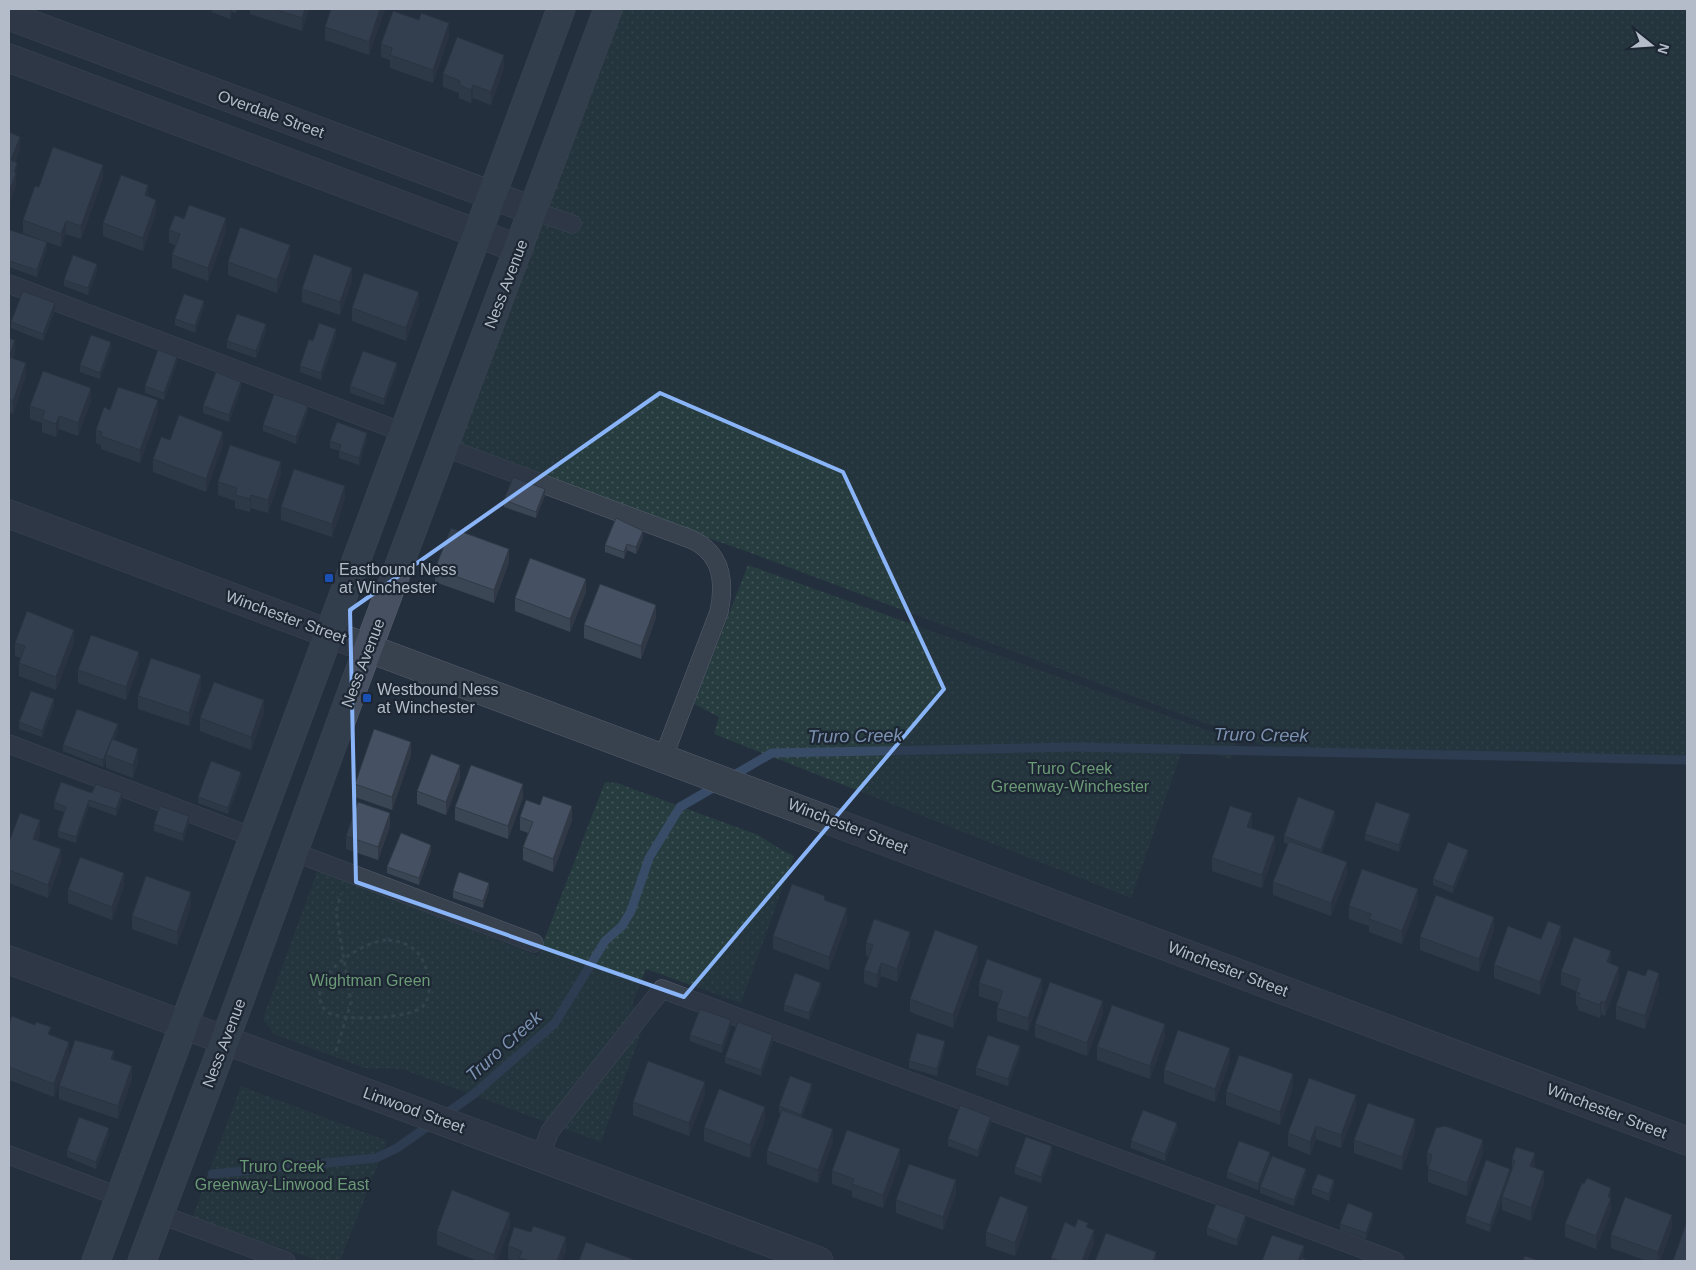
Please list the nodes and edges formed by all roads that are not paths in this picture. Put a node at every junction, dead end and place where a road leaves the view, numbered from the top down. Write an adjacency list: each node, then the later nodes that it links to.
1 (561, 9): 5 (main road)
2 (608, 9): 6 (main road, Ness Avenue)
3 (9, 16): 5 (street, Overdale Street)
4 (9, 58): 8 (street)
5 (492, 196): 6 (street, Overdale Street); 8 (main road)
6 (534, 211): 7 (lane); 9 (main road, Ness Avenue)
7 (572, 224)
8 (478, 233): 9 (street); 11 (main road)
9 (519, 249): 12 (main road, Ness Avenue)
10 (9, 284): 11 (lane)
11 (405, 433): 14 (main road)
12 (444, 447): 15 (main road, Ness Avenue); 17 (lane)
13 (9, 514): 14 (street, Winchester Street)
14 (329, 633): 15 (street, Winchester Street); 18 (main road)
15 (369, 648): 17 (street, Winchester Street); 19 (main road, Ness Avenue)
16 (9, 744): 18 (lane)
17 (673, 762): 24 (street, Winchester Street)
18 (253, 837): 22 (main road)
19 (294, 852): 20 (lane); 23 (main road, Ness Avenue)
20 (534, 943)
21 (9, 960): 22 (street, Linwood Street)
22 (184, 1026): 23 (street, Linwood Street); 27 (main road)
23 (224, 1041): 25 (street, Linwood Street); 28 (main road, Ness Avenue)
24 (1687, 1141)
25 (533, 1154): 32 (street, Linwood Street); 33 (lane)
26 (9, 1155): 27 (lane)
27 (120, 1197): 29 (main road)
28 (159, 1214): 30 (main road, Ness Avenue); 31 (lane)
29 (96, 1261)
30 (142, 1261)
31 (286, 1261)
32 (819, 1261)
33 (1395, 1261)

